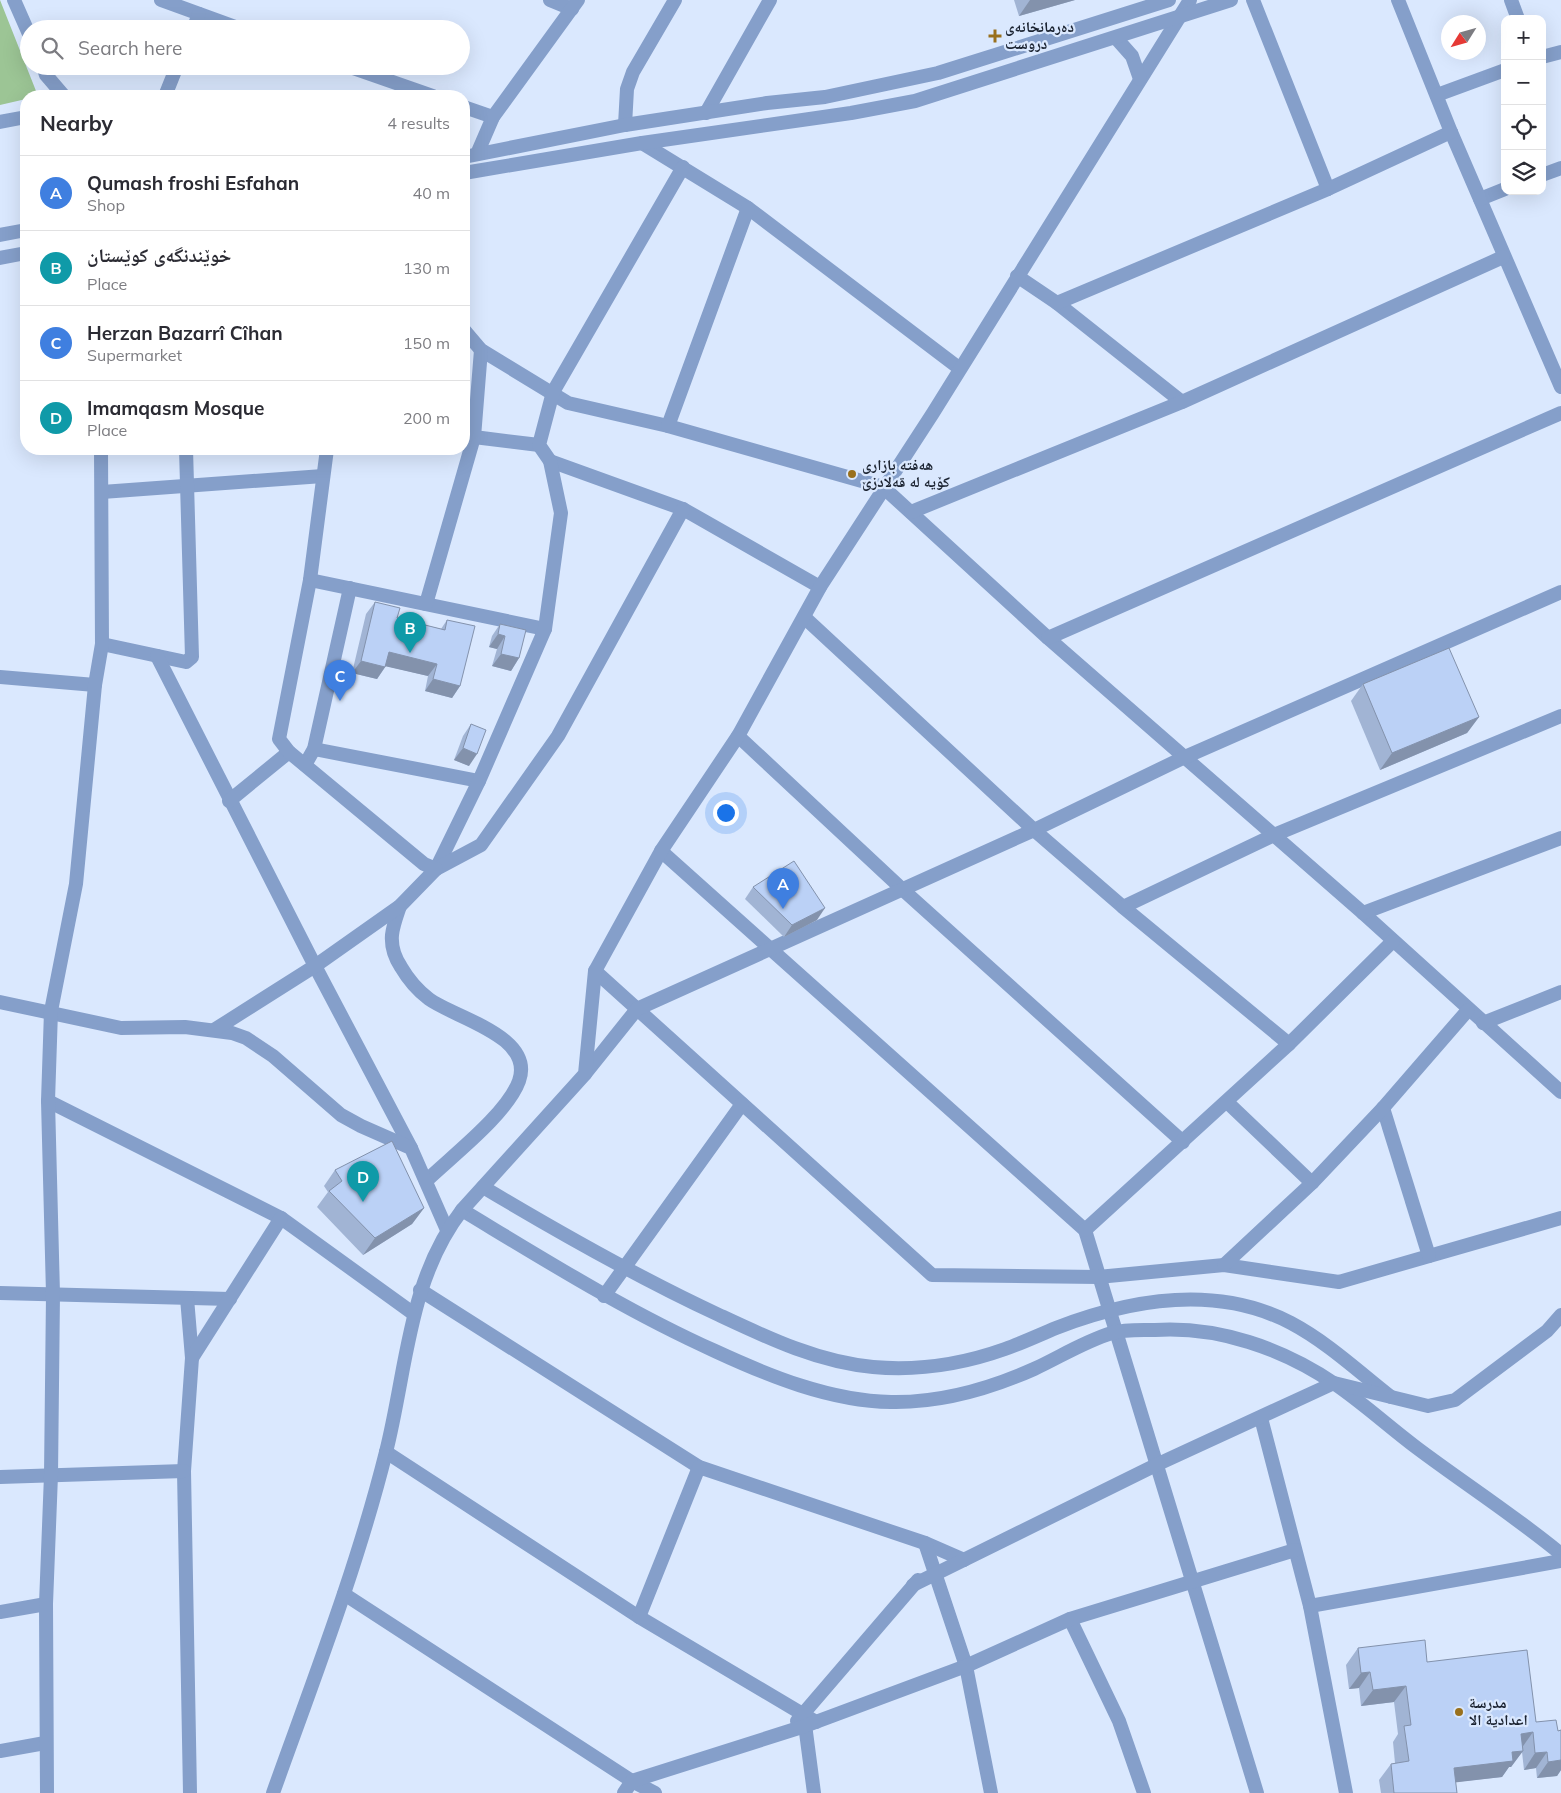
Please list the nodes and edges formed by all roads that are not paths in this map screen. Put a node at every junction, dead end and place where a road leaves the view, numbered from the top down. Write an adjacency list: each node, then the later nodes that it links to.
1 (14, 0): 16 (street)
2 (161, 0): 13 (street)
3 (550, 0): 12 (street)
4 (675, 0): 36 (street)
5 (770, 0): 32 (street)
6 (1169, 0): 32 (street)
7 (1190, 0): 15 (street)
8 (1229, 0): 15 (street)
9 (1253, 0): 45 (street)
10 (1398, 0): 30 (street)
11 (1511, 0): 14 (street)
12 (575, 4): 33 (street)
13 (199, 14): 17 (street); 18 (street)
14 (1517, 15)
15 (1179, 17): 19 (street); 26 (street)
16 (23, 20)
17 (197, 20)
18 (216, 20)
19 (1116, 38): 26 (street); 38 (street)
20 (1561, 52): 21 (street)
21 (1546, 57)
22 (1501, 71): 30 (street)
23 (46, 75): 27 (street)
24 (173, 75): 28 (street)
25 (374, 75): 29 (street)
26 (1140, 79): 54 (street)
27 (59, 90)
28 (167, 90)
29 (416, 90)
30 (1436, 95): 37 (street)
31 (470, 109): 33 (street)
32 (706, 113): 36 (street)
33 (493, 117): 39 (street)
34 (20, 118): 35 (street)
35 (0, 122)
36 (625, 126): 39 (street)
37 (1451, 132): 45 (street); 47 (street)
38 (642, 142): 40 (street); 42 (street)
39 (470, 156): 42 (street)
40 (683, 167): 48 (street); 60 (street)
41 (1561, 168): 44 (street)
42 (480, 170): 43 (street)
43 (470, 172)
44 (1546, 174)
45 (1328, 189): 55 (street)
46 (1501, 191): 47 (street)
47 (1480, 199): 52 (street)
48 (748, 208): 58 (street); 63 (street)
49 (20, 231): 50 (street)
50 (0, 235)
51 (20, 254): 53 (street)
52 (1503, 257): 59 (street); 61 (street)
53 (0, 258)
54 (1017, 276): 55 (street); 58 (street)
55 (1057, 303): 61 (street)
56 (470, 337): 57 (street)
57 (481, 350): 60 (street); 64 (street)
58 (959, 368): 74 (street)
59 (1561, 387)
60 (553, 392): 63 (street); 65 (street)
61 (1182, 402): 77 (street)
62 (1561, 413): 85 (street)
63 (668, 426): 74 (street)
64 (474, 437): 65 (street); 66 (street)
65 (539, 445): 71 (street)
66 (470, 451)
67 (101, 455): 75 (street)
68 (186, 455): 73 (street)
69 (326, 455): 72 (street)
70 (469, 455): 82 (street)
71 (550, 462): 76 (street); 84 (street)
72 (323, 476): 73 (street); 78 (street)
73 (187, 486): 75 (street); 87 (street)
74 (884, 487): 77 (street); 79 (street)
75 (102, 492): 86 (street)
76 (682, 509): 79 (street); 102 (street)
77 (912, 512): 85 (street)
78 (310, 580): 80 (street); 93 (street)
79 (820, 587): 83 (street)
80 (350, 588): 82 (street); 92 (street)
81 (1561, 592): 94 (street)
82 (426, 604): 84 (street)
83 (804, 617): 91 (street); 98 (street)
84 (545, 629): 96 (street)
85 (1048, 638): 94 (street)
86 (102, 644): 87 (street); 89 (street)
87 (156, 656): 97 (street)
88 (0, 677): 89 (street)
89 (95, 685): 115 (street)
90 (1561, 716): 99 (street)
91 (738, 736): 101 (street); 103 (street)
92 (314, 749): 95 (street); 96 (street)
93 (289, 752): 95 (street); 97 (street)
94 (1185, 757): 98 (street); 99 (street)
95 (305, 766): 102 (street)
96 (479, 780): 102 (street)
97 (229, 800): 109 (street)
98 (1034, 830): 103 (street); 105 (street)
99 (1274, 834): 105 (street); 106 (street)
100 (1561, 838): 106 (street)
101 (661, 850): 108 (street); 110 (street)
102 (436, 869): 104 (street)
103 (902, 889): 108 (street); 125 (street)
104 (400, 906): 109 (street); 127 (street)
105 (1123, 907): 118 (street)
106 (1363, 913): 107 (street)
107 (1393, 941): 114 (street); 118 (street)
108 (771, 947): 113 (street); 134 (street)
109 (314, 966): 117 (street); 126 (street)
110 (595, 971): 113 (street); 119 (street)
111 (1561, 992): 116 (street)
112 (0, 1002): 115 (street)
113 (637, 1009): 119 (street); 123 (street)
114 (1468, 1010): 116 (street); 124 (street)
115 (51, 1011): 117 (street); 121 (street)
116 (1483, 1023): 120 (street)
117 (214, 1030): 126 (street)
118 (1289, 1044): 122 (street)
119 (585, 1074): 129 (street)
120 (1561, 1092)
121 (48, 1101): 131 (street); 141 (street)
122 (1227, 1102): 125 (street); 128 (street)
123 (742, 1104): 137 (street); 138 (street)
124 (1383, 1108): 128 (street); 135 (street)
125 (1183, 1142): 134 (street)
126 (411, 1148): 127 (street)
127 (426, 1181): 133 (street)
128 (1312, 1184): 136 (street)
129 (483, 1187): 130 (street); 137 (street)
130 (462, 1210): 133 (street); 142 (street)
131 (281, 1218): 144 (street); 146 (street)
132 (1561, 1218): 135 (street)
133 (447, 1230): 139 (street)
134 (1085, 1230): 138 (street)
135 (1429, 1256): 136 (street)
136 (1224, 1265): 138 (street)
137 (623, 1269): 142 (street); 145 (street)
138 (1098, 1277): 145 (street)
139 (420, 1290): 146 (street); 155 (street)
140 (0, 1293): 141 (street)
141 (53, 1294): 143 (street); 157 (street)
142 (604, 1296): 148 (street)
143 (188, 1298): 144 (street); 149 (street)
144 (230, 1299): 149 (street)
145 (1108, 1310): 148 (street); 151 (street)
146 (414, 1314): 153 (street)
147 (1561, 1315): 151 (street)
148 (1115, 1332): 150 (street); 154 (street)
149 (192, 1358): 156 (street)
150 (1334, 1384): 151 (street); 152 (street); 162 (street)
151 (1391, 1397)
152 (1261, 1418): 154 (street); 161 (street)
153 (386, 1452): 167 (street); 171 (street)
154 (1156, 1465): 163 (street); 166 (street)
155 (699, 1467): 159 (street); 171 (street)
156 (184, 1471): 157 (street); 179 (street)
157 (51, 1475): 158 (street); 168 (street)
158 (0, 1477)
159 (925, 1543): 160 (street); 165 (street)
160 (942, 1550): 163 (street); 165 (street)
161 (1295, 1550): 166 (street); 169 (street)
162 (1561, 1554)
163 (964, 1560): 165 (street)
164 (1561, 1562): 169 (street)
165 (933, 1568): 173 (street); 174 (street)
166 (1192, 1581): 172 (street); 186 (street)
167 (344, 1594): 177 (street); 180 (street)
168 (46, 1604): 170 (street); 175 (street)
169 (1310, 1606): 187 (street)
170 (0, 1612)
171 (639, 1617): 174 (street)
172 (1070, 1619): 173 (street); 185 (street)
173 (966, 1666): 174 (street); 184 (street)
174 (808, 1721): 177 (street); 183 (street)
175 (45, 1743): 176 (street); 178 (street)
176 (0, 1751)
177 (632, 1781): 181 (street); 182 (street)
178 (47, 1793)
179 (190, 1793)
180 (274, 1793)
181 (624, 1793)
182 (655, 1793)
183 (814, 1793)
184 (991, 1793)
185 (1144, 1793)
186 (1257, 1793)
187 (1346, 1793)

